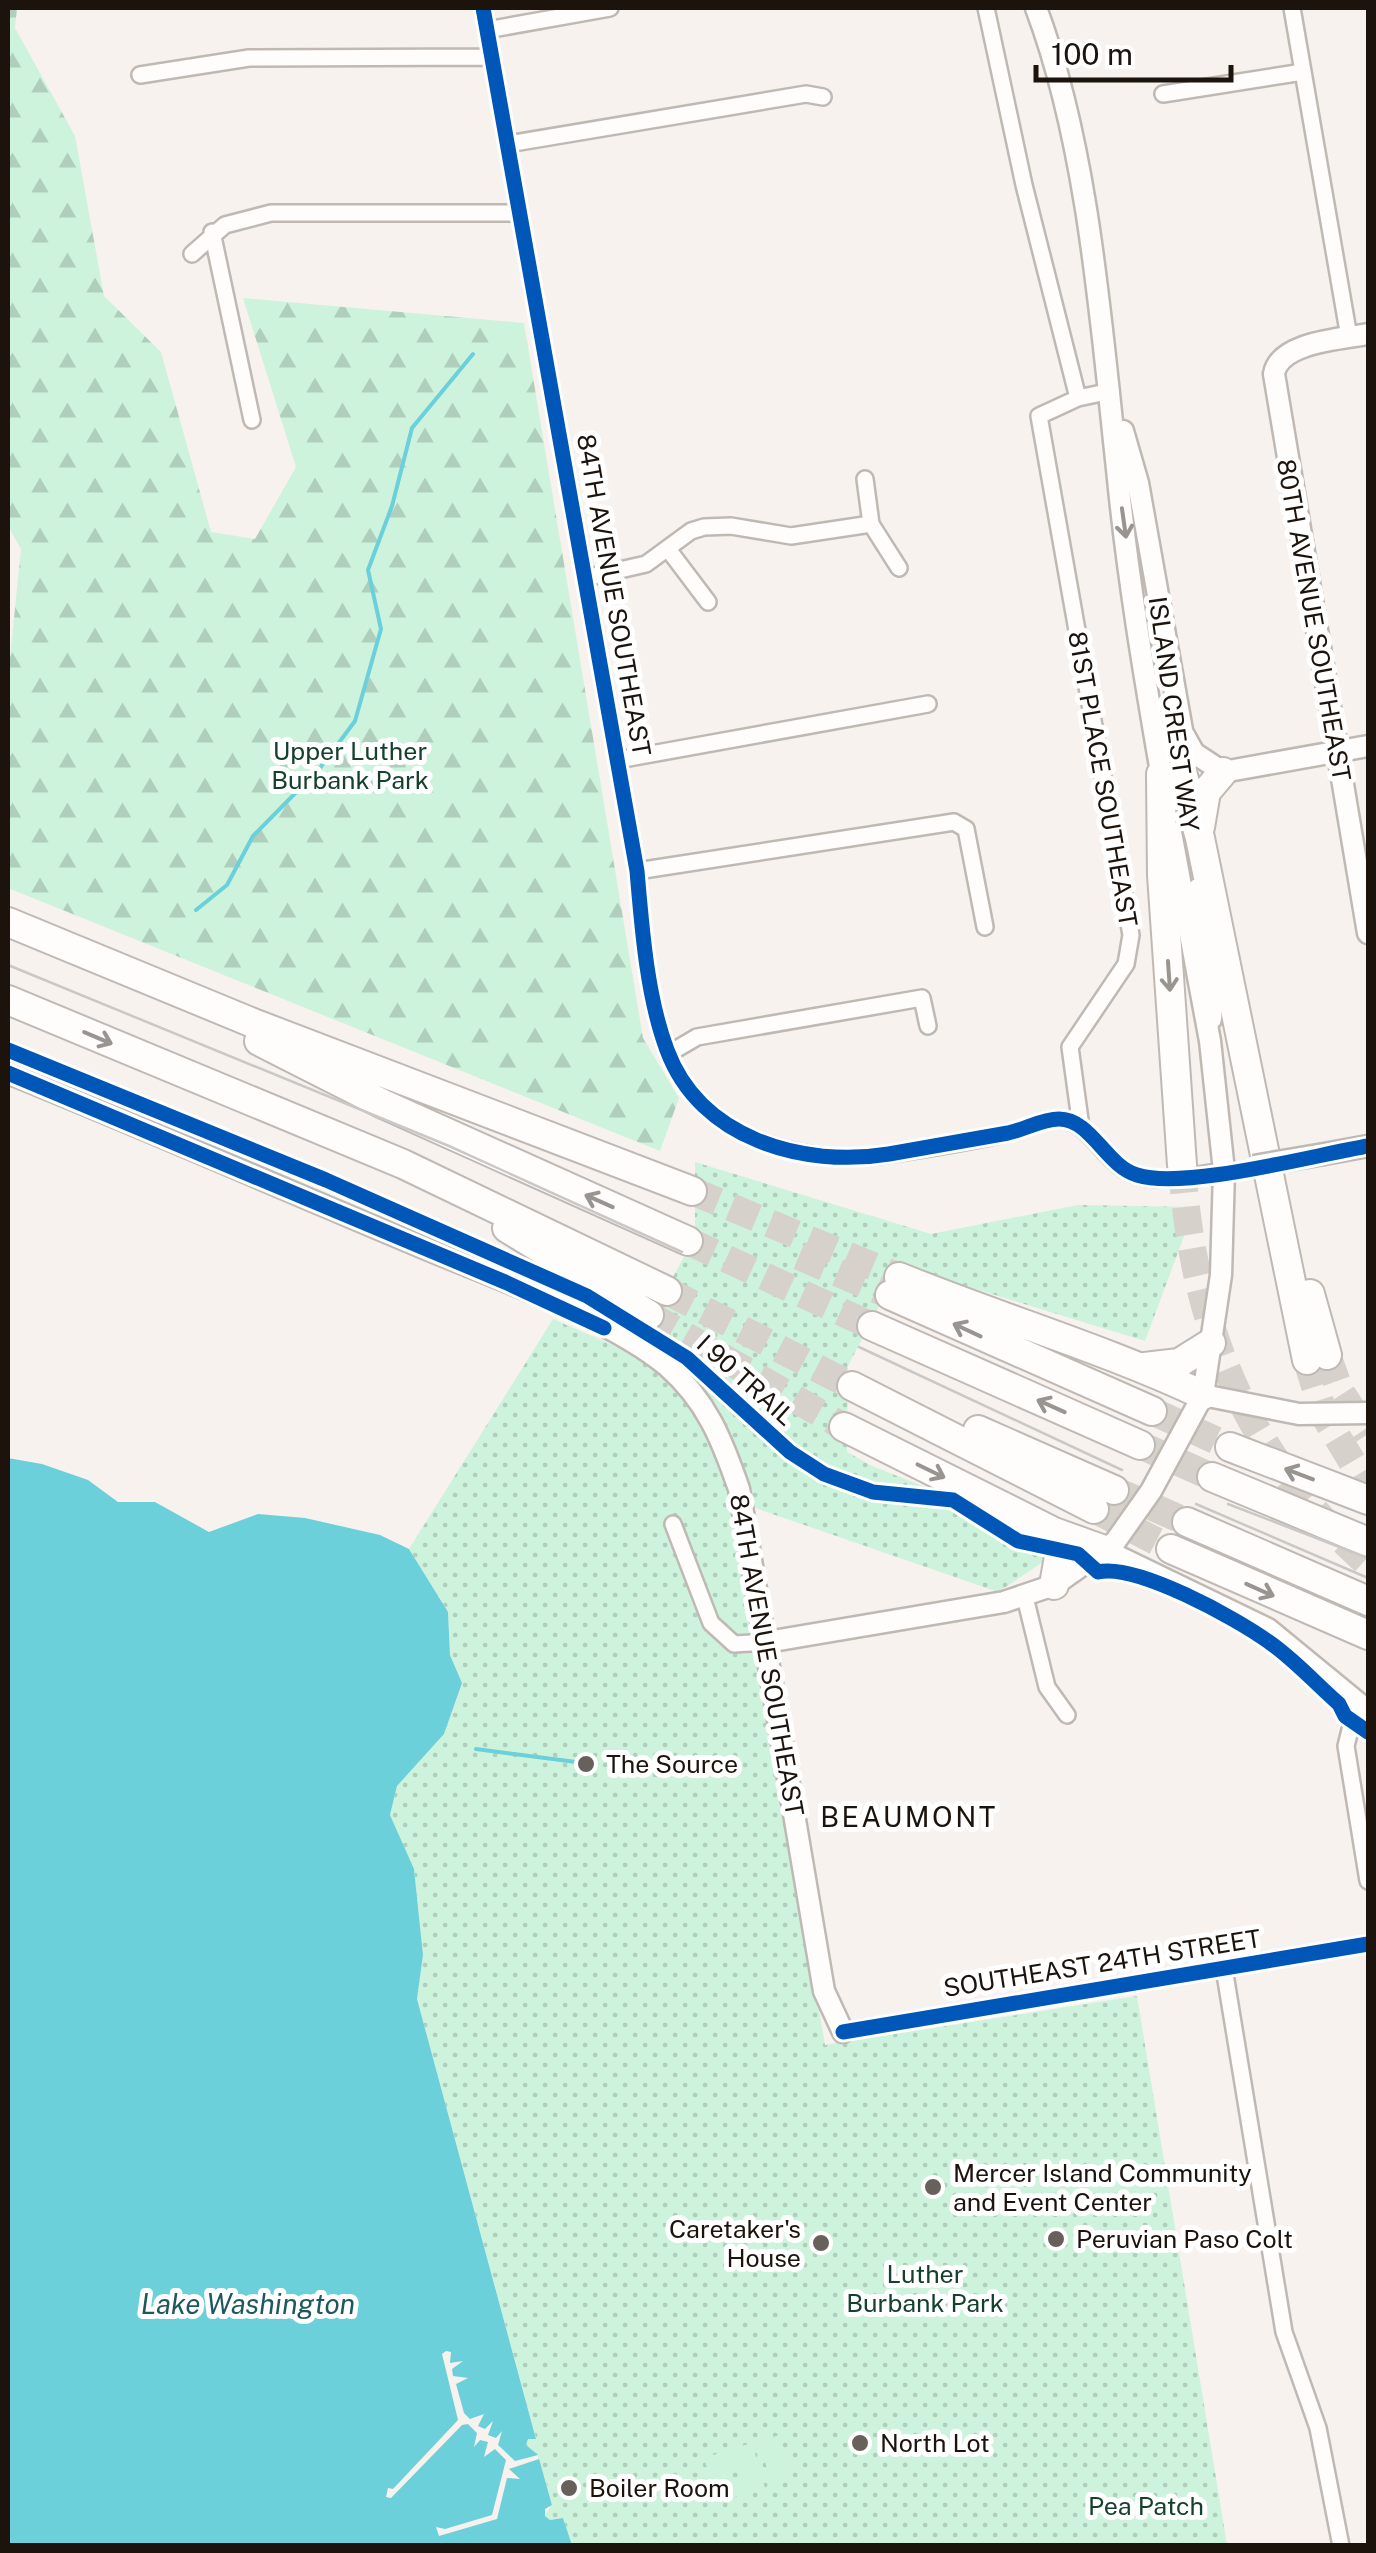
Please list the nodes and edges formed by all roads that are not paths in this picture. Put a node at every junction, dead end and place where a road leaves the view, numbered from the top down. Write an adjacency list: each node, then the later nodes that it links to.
1 (483, 8): 6 (street, 84TH AVENUE SOUTHEAST)
2 (610, 8): 6 (street)
3 (986, 8): 18 (street)
4 (1036, 8): 17 (street, ISLAND CREST WAY)
5 (1292, 8): 8 (street)
6 (487, 30): 7 (street, 84TH AVENUE SOUTHEAST)
7 (492, 57): 9 (street); 12 (street, 84TH AVENUE SOUTHEAST)
8 (1303, 72): 10 (street); 16 (street)
9 (140, 75)
10 (1163, 94)
11 (823, 97): 12 (street)
12 (508, 144): 13 (street, 84TH AVENUE SOUTHEAST)
13 (520, 214): 14 (street); 24 (street, 84TH AVENUE SOUTHEAST)
14 (212, 232): 15 (street); 19 (street)
15 (192, 254)
16 (1359, 336): 29 (street, 80TH AVENUE SOUTHEAST)
17 (1111, 391): 18 (street); 27 (street, ISLAND CREST WAY); 32 (street, ISLAND CREST WAY, one-way to 32)
18 (1078, 398): 43 (street, 81ST PLACE SOUTHEAST)
19 (252, 420)
20 (865, 479): 21 (street)
21 (871, 524): 22 (street); 23 (street)
22 (668, 549): 24 (street); 25 (street)
23 (899, 568)
24 (586, 578): 30 (street, 84TH AVENUE SOUTHEAST)
25 (708, 602)
26 (928, 704): 30 (street)
27 (1182, 730): 31 (street); 32 (street, ISLAND CREST WAY)
28 (1368, 746): 29 (street)
29 (1337, 752): 31 (street); 37 (street, 80TH AVENUE SOUTHEAST)
30 (618, 760): 34 (street, 84TH AVENUE SOUTHEAST)
31 (1224, 772): 33 (highway)
32 (1172, 776): 33 (highway); 46 (highway, one-way to 46); 47 (street, ISLAND CREST WAY)
33 (1200, 838): 54 (highway)
34 (637, 872): 36 (street); 41 (street, 84TH AVENUE SOUTHEAST)
35 (8, 922): 38 (highway)
36 (985, 927)
37 (1368, 932)
38 (125, 971): 48 (highway); 49 (highway, one-way to 38)
39 (8, 1000): 45 (highway, one-way to 45)
40 (928, 1026): 41 (street)
41 (668, 1054): 43 (street, 84TH AVENUE SOUTHEAST)
42 (8, 1073): 76 (street, 84TH AVENUE SOUTHEAST)
43 (1081, 1126): 47 (street)
44 (1368, 1146): 47 (street, bridge)
45 (403, 1164): 50 (highway); 51 (highway)
46 (1182, 1165)
47 (1224, 1171): 53 (street, ISLAND CREST WAY)
48 (693, 1200)
49 (688, 1241)
50 (667, 1290)
51 (649, 1315)
52 (872, 1326): 61 (highway, one-way to 52)
53 (1211, 1343): 55 (highway); 57 (street, ISLAND CREST WAY)
54 (1317, 1358)
55 (1144, 1367): 57 (highway); 58 (highway, one-way to 55)
56 (852, 1386): 64 (highway)
57 (1204, 1395): 59 (street); 71 (street)
58 (1152, 1411)
59 (1368, 1414)
60 (844, 1428): 68 (highway, one-way to 68)
61 (1140, 1446)
62 (1230, 1447): 65 (highway, one-way to 62)
63 (1212, 1477): 69 (highway)
64 (1104, 1500)
65 (1368, 1500)
66 (1187, 1522): 74 (highway)
67 (673, 1524): 76 (street)
68 (1054, 1532): 71 (highway); 72 (highway)
69 (1368, 1542)
70 (1171, 1549): 75 (highway, one-way to 75)
71 (1107, 1551): 72 (street); 77 (street)
72 (1054, 1585): 73 (street)
73 (1025, 1597): 76 (street); 78 (street)
74 (1368, 1601)
75 (1368, 1634)
76 (767, 1642): 82 (street, 84TH AVENUE SOUTHEAST)
77 (1367, 1710): 79 (street)
78 (1067, 1714)
79 (1368, 1881)
80 (1368, 1944): 81 (street, SOUTHEAST 24TH STREET)
81 (1224, 1968): 82 (street, SOUTHEAST 24TH STREET); 83 (street)
82 (844, 2032)
83 (1341, 2546)

